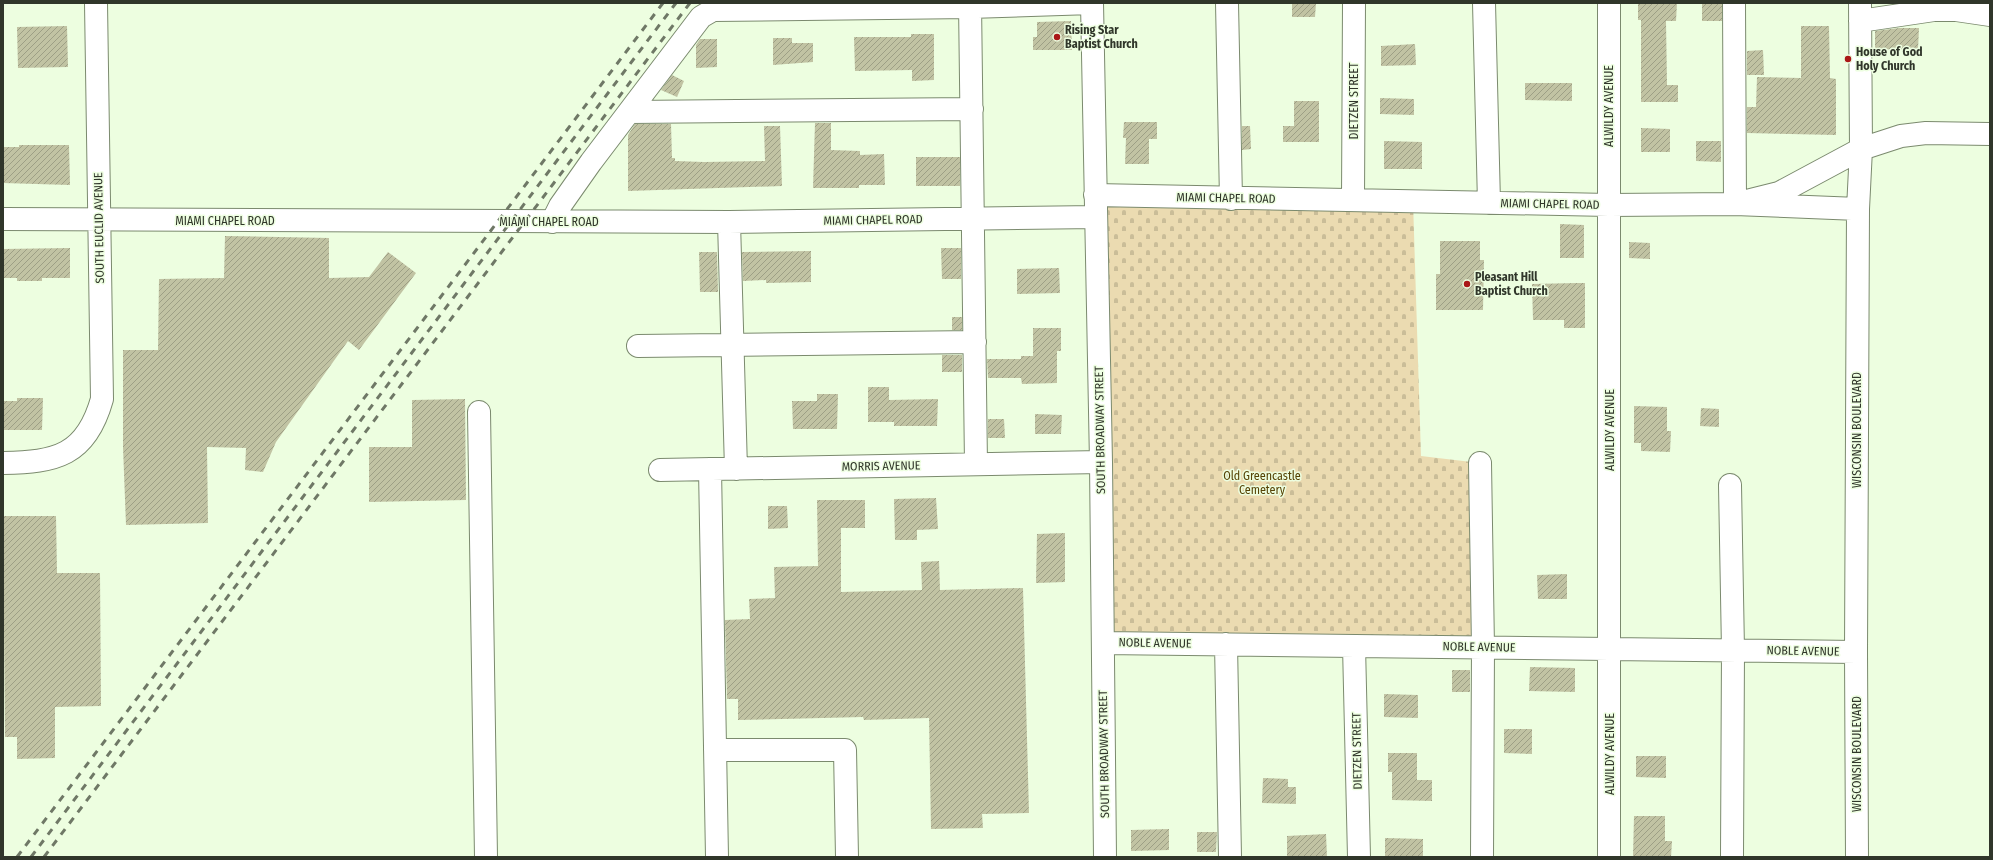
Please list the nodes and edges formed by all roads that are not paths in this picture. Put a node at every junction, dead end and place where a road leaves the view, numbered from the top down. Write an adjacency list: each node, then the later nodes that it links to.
1 (96, 3): 26 (street, SOUTH EUCLID AVENUE)
2 (1092, 3): 8 (street); 16 (street, SOUTH BROADWAY STREET)
3 (1227, 3): 17 (street)
4 (1354, 3): 18 (street, DIETZEN STREET)
5 (1484, 3): 19 (street)
6 (1609, 3): 21 (street, ALWILDY AVENUE)
7 (1734, 3): 20 (street)
8 (970, 5): 9 (street); 12 (street)
9 (715, 7): 13 (street)
10 (1860, 12): 11 (street); 15 (street, WISCONSIN BOULEVARD)
11 (1990, 15)
12 (972, 109): 13 (street); 24 (street)
13 (630, 112): 27 (street)
14 (1990, 134): 15 (street, MIAMI CHAPEL ROAD)
15 (1861, 149): 20 (street, MIAMI CHAPEL ROAD); 22 (street, WISCONSIN BOULEVARD)
16 (1095, 195): 17 (street, MIAMI CHAPEL ROAD); 23 (street, SOUTH BROADWAY STREET)
17 (1231, 199): 18 (street, MIAMI CHAPEL ROAD)
18 (1353, 199): 19 (street, MIAMI CHAPEL ROAD)
19 (1489, 203): 21 (street, MIAMI CHAPEL ROAD)
20 (1735, 204): 21 (street, MIAMI CHAPEL ROAD); 22 (street)
21 (1609, 205): 45 (street, ALWILDY AVENUE)
22 (1858, 209): 47 (street, WISCONSIN BOULEVARD)
23 (1096, 217): 24 (street, MIAMI CHAPEL ROAD); 34 (street, SOUTH BROADWAY STREET)
24 (974, 218): 28 (street, MIAMI CHAPEL ROAD); 29 (street)
25 (3, 219): 26 (street, MIAMI CHAPEL ROAD)
26 (99, 220): 27 (street, MIAMI CHAPEL ROAD); 33 (street, SOUTH EUCLID AVENUE)
27 (552, 222): 28 (street, MIAMI CHAPEL ROAD)
28 (729, 222): 30 (street)
29 (975, 342): 30 (street); 36 (street)
30 (731, 345): 31 (street); 38 (street)
31 (638, 346)
32 (479, 412): 49 (street)
33 (3, 462)
34 (1101, 462): 36 (street, MORRIS AVENUE); 41 (street, SOUTH BROADWAY STREET)
35 (1480, 463): 44 (street)
36 (976, 464): 38 (street, MORRIS AVENUE)
37 (710, 469): 38 (street, MORRIS AVENUE); 39 (street, MORRIS AVENUE); 48 (street)
38 (736, 469)
39 (660, 470)
40 (1730, 485): 46 (street)
41 (1103, 643): 42 (street, NOBLE AVENUE); 52 (street, SOUTH BROADWAY STREET)
42 (1226, 644): 43 (street, NOBLE AVENUE); 53 (street)
43 (1354, 646): 44 (street, NOBLE AVENUE); 54 (street, DIETZEN STREET)
44 (1482, 647): 45 (street, NOBLE AVENUE); 55 (street)
45 (1610, 648): 46 (street, NOBLE AVENUE); 56 (street, ALWILDY AVENUE)
46 (1733, 650): 47 (street, NOBLE AVENUE); 57 (street)
47 (1856, 652): 58 (street, WISCONSIN BOULEVARD)
48 (715, 750): 50 (street); 51 (street)
49 (486, 857)
50 (716, 857)
51 (847, 857)
52 (1105, 857)
53 (1230, 857)
54 (1359, 857)
55 (1482, 857)
56 (1610, 857)
57 (1732, 857)
58 (1857, 857)

